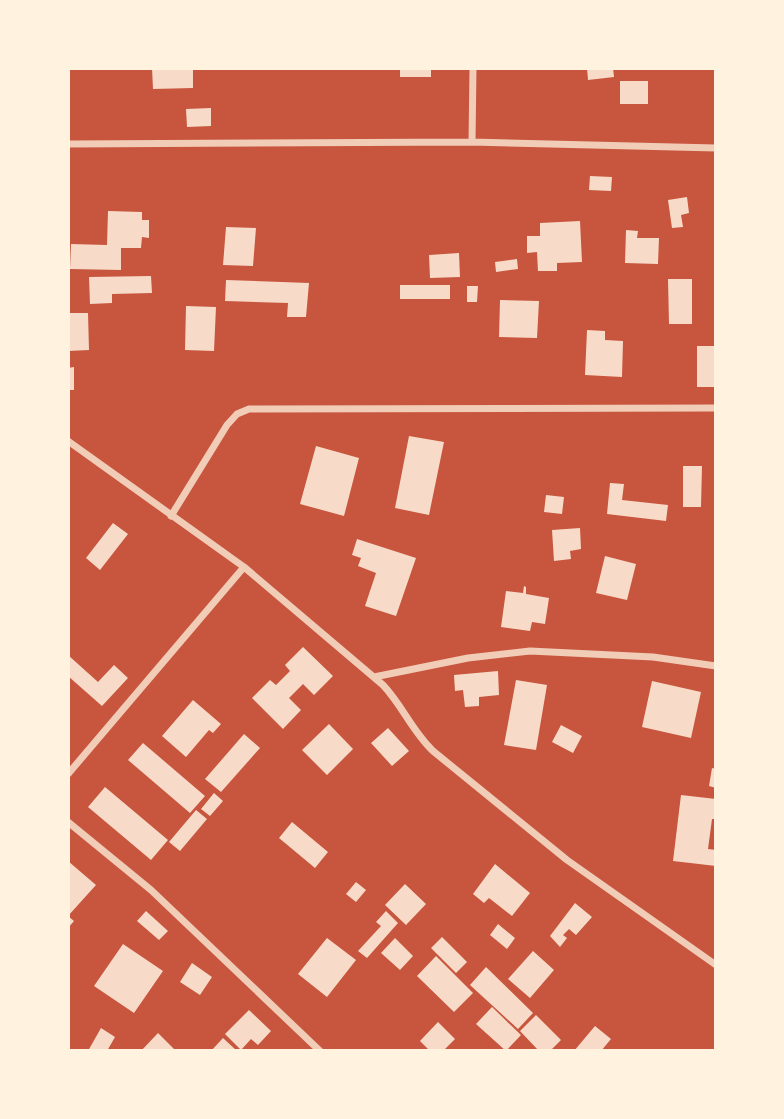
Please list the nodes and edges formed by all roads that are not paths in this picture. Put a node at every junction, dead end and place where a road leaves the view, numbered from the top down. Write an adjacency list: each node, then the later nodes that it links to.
1 (473, 68): 2 (street)
2 (472, 142): 3 (street); 4 (street)
3 (68, 144)
4 (716, 148)
5 (716, 408): 7 (street)
6 (68, 441): 7 (street)
7 (171, 516): 8 (street)
8 (244, 567): 10 (street); 11 (street)
9 (716, 666): 10 (street)
10 (374, 677): 13 (street)
11 (68, 774)
12 (68, 822): 14 (street)
13 (716, 965)
14 (320, 1051)

